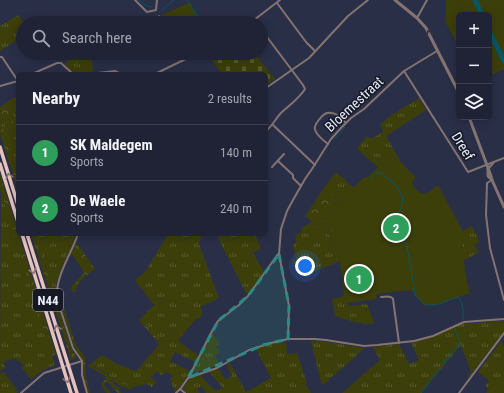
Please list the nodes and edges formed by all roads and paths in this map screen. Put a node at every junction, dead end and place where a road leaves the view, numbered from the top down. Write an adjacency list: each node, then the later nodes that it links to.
1 (136, 0): 2 (street)
2 (157, 0)
3 (280, 0): 7 (street)
4 (368, 0): 11 (street)
5 (395, 0): 9 (street)
6 (427, 0): 9 (street)
7 (276, 3): 8 (street); 11 (street)
8 (259, 16)
9 (417, 18): 12 (street, one-way to 9)
10 (268, 38): 15 (street)
11 (315, 51): 15 (street)
12 (437, 51): 16 (street, Bloemestraat); 26 (street)
13 (0, 57): 22 (street)
14 (184, 60): 21 (street)
15 (292, 70): 25 (street); 29 (street)
16 (404, 71): 28 (street, Bloemestraat); 39 (street, Dreef)
17 (37, 72): 18 (street)
18 (71, 72)
19 (106, 72): 20 (street)
20 (117, 72)
21 (159, 72)
22 (16, 78)
23 (16, 82): 24 (street)
24 (0, 86)
25 (268, 87)
26 (456, 87)
27 (470, 120): 39 (street)
28 (346, 123): 31 (street, Bloemestraat); 31 (street)
29 (273, 125): 30 (street); 37 (street)
30 (268, 129)
31 (328, 144): 37 (street, Bloemestraat)
32 (0, 146): 42 (highway, one-way to 32)
33 (284, 154): 35 (street)
34 (504, 158): 39 (street)
35 (278, 161): 38 (street); 41 (street)
36 (0, 164): 44 (highway)
37 (315, 165): 41 (street, Bloemestraat)
38 (272, 167)
39 (488, 167): 40 (street)
40 (492, 180): 43 (street); 50 (street)
41 (301, 186): 48 (street, Bloemestraat)
42 (16, 198)
43 (504, 207)
44 (16, 216)
45 (23, 236): 57 (highway, N44, one-way to 57)
46 (28, 236): 56 (highway, N44, one-way to 46)
47 (77, 236): 55 (street)
48 (279, 254): 53 (street, Bloemestraat); 58 (street)
49 (381, 297): 54 (street)
50 (504, 300)
51 (504, 319): 54 (street)
52 (504, 333): 66 (street)
53 (288, 339): 54 (street); 58 (street)
54 (399, 343)
55 (82, 361): 56 (street); 63 (street)
56 (68, 365): 57 (street); 62 (highway, N44)
57 (63, 367): 60 (street); 61 (highway, N44, one-way to 61)
58 (188, 378): 59 (street)
59 (180, 389): 64 (street); 65 (street)
60 (22, 393)
61 (71, 393)
62 (76, 393)
63 (87, 393)
64 (176, 393)
65 (185, 393)
66 (459, 393)

